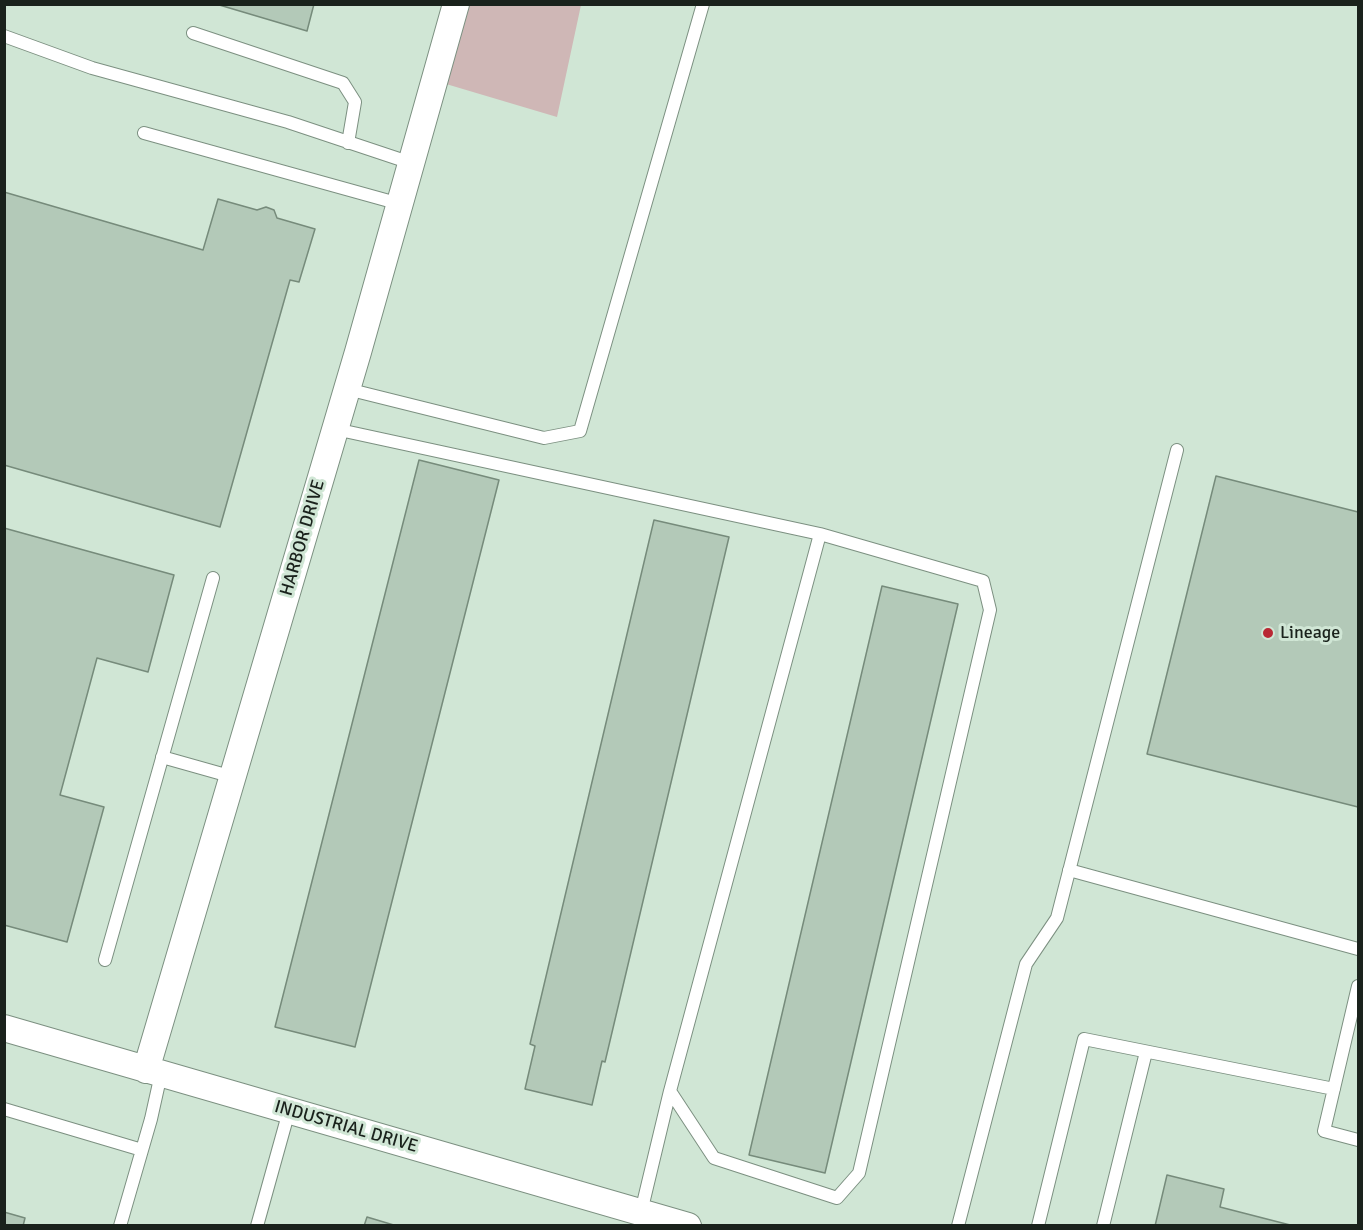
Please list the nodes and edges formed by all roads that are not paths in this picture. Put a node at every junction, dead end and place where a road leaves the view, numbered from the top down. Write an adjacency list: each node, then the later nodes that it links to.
1 (456, 4): 7 (street, HARBOR DRIVE)
2 (703, 4): 9 (lane)
3 (193, 33): 6 (lane)
4 (4, 36): 6 (lane)
5 (144, 133): 8 (lane)
6 (348, 143): 7 (lane)
7 (411, 163): 8 (street, HARBOR DRIVE)
8 (399, 204): 9 (street, HARBOR DRIVE)
9 (347, 389): 10 (street, HARBOR DRIVE)
10 (335, 429): 12 (lane); 15 (street, HARBOR DRIVE)
11 (1178, 450): 16 (lane)
12 (820, 534): 24 (lane); 24 (lane)
13 (213, 578): 14 (lane)
14 (162, 757): 15 (lane); 18 (lane)
15 (233, 777): 22 (street, HARBOR DRIVE)
16 (1069, 870): 17 (lane); 33 (lane)
17 (1359, 949)
18 (105, 960)
19 (1359, 986): 23 (lane)
20 (4, 1028): 22 (street, INDUSTRIAL DRIVE)
21 (1146, 1052): 23 (lane); 34 (lane); 35 (lane)
22 (154, 1072): 26 (street, INDUSTRIAL DRIVE); 28 (lane)
23 (1334, 1089): 27 (lane)
24 (670, 1091): 29 (lane)
25 (4, 1109): 28 (lane)
26 (289, 1111): 29 (street, INDUSTRIAL DRIVE); 31 (lane)
27 (1359, 1140)
28 (142, 1150): 30 (lane)
29 (641, 1212): 32 (street, INDUSTRIAL DRIVE)
30 (120, 1226)
31 (257, 1226)
32 (688, 1226)
33 (958, 1226)
34 (1038, 1226)
35 (1103, 1226)

